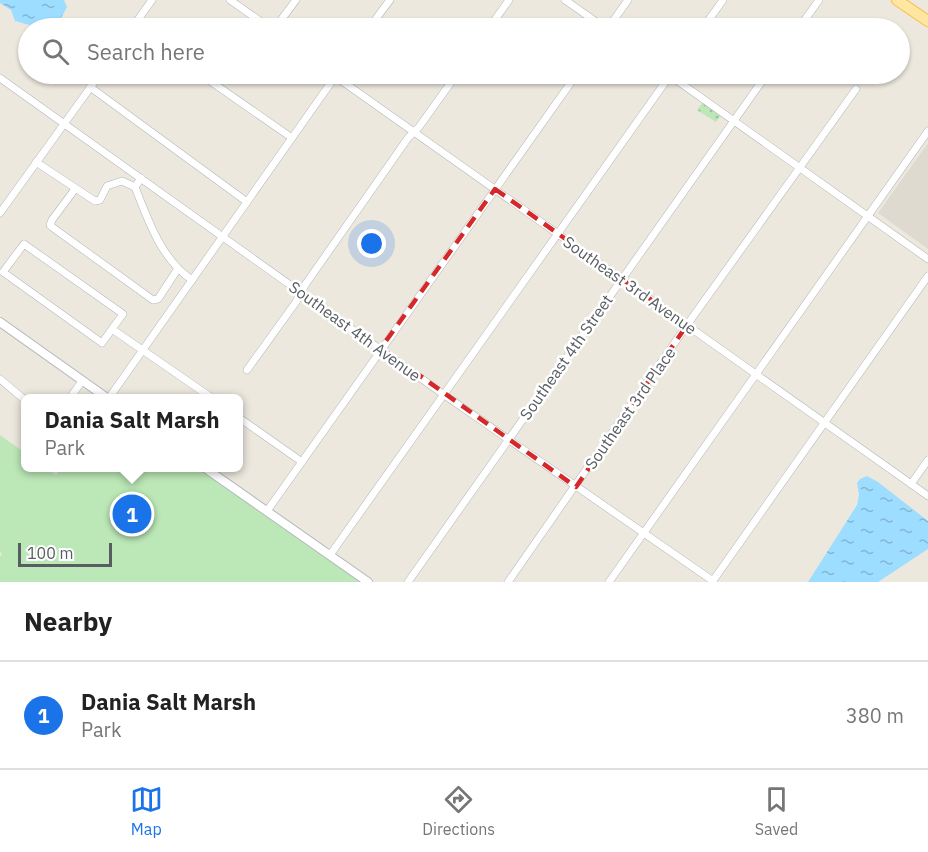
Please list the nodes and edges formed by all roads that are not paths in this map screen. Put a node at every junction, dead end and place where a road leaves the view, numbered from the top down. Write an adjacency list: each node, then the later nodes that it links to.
1 (152, 0): 11 (street)
2 (230, 0): 12 (street)
3 (296, 0): 13 (street)
4 (390, 0): 14 (street)
5 (509, 0): 15 (street)
6 (565, 0): 16 (street)
7 (628, 0): 17 (street)
8 (723, 0): 18 (street)
9 (819, 0): 19 (street)
10 (897, 0): 20 (main road)
11 (140, 18)
12 (256, 18)
13 (282, 18)
14 (376, 18)
15 (496, 18)
16 (592, 18)
17 (614, 18)
18 (710, 18)
19 (806, 18)
20 (927, 22)
21 (0, 78): 34 (street, Southeast 4th Avenue)
22 (92, 84): 31 (street)
23 (214, 84): 37 (street)
24 (328, 84): 37 (street)
25 (349, 84): 36 (street, Southeast 3rd Avenue)
26 (450, 84): 36 (street)
27 (570, 84): 43 (street)
28 (663, 84): 47 (street)
29 (684, 84): 33 (street)
30 (760, 84): 33 (street, Southeast 4th Street)
31 (90, 87): 34 (street); 44 (street)
32 (856, 89): 39 (street, Southeast 3rd Place)
33 (734, 120): 39 (street); 53 (street, Southeast 4th Street)
34 (64, 123): 38 (street); 40 (street, Southeast 4th Avenue)
35 (928, 131): 46 (street)
36 (415, 132): 43 (street, Southeast 3rd Avenue); 54 (street)
37 (292, 138): 44 (street)
38 (36, 162): 42 (street); 45 (street)
39 (801, 168): 46 (street); 56 (street, Southeast 3rd Place)
40 (141, 178): 41 (street); 48 (street, Southeast 4th Avenue)
41 (135, 187): 42 (street); 50 (street)
42 (75, 189): 50 (street)
43 (495, 189): 47 (street, Southeast 3rd Avenue); 58 (street)
44 (247, 202): 48 (street)
45 (0, 213)
46 (868, 215): 49 (street); 61 (street)
47 (557, 234): 53 (street, Southeast 3rd Avenue); 68 (street)
48 (223, 236): 52 (street); 54 (street, Southeast 4th Avenue)
49 (928, 259)
50 (177, 270): 52 (street)
51 (928, 276): 71 (street)
52 (192, 280): 59 (street)
53 (621, 280): 56 (street, Southeast 3rd Avenue); 72 (street, Southeast 4th Street)
54 (301, 292): 58 (street, Southeast 4th Avenue); 60 (street)
55 (0, 322): 63 (street)
56 (687, 325): 61 (street, Southeast 3rd Avenue); 77 (street, Southeast 3rd Place)
57 (112, 329): 57 (street); 59 (street)
58 (381, 348): 68 (street, Southeast 4th Avenue); 74 (street)
59 (143, 350): 66 (street); 67 (street)
60 (247, 370)
61 (756, 373): 71 (street, Southeast 3rd Avenue); 80 (street)
62 (0, 379): 69 (street)
63 (82, 381): 64 (street); 65 (street)
64 (73, 394)
65 (101, 394)
66 (112, 394)
67 (205, 394)
68 (443, 394): 72 (street, Southeast 4th Avenue); 81 (street)
69 (21, 397)
70 (243, 421): 74 (street)
71 (824, 423): 76 (street, Southeast 3rd Avenue); 82 (street)
72 (509, 439): 77 (street, Southeast 4th Avenue); 84 (street, Southeast 4th Street)
73 (928, 460): 76 (street)
74 (302, 462): 79 (street)
75 (211, 472): 79 (street)
76 (911, 484): 78 (street, Southeast 3rd Avenue)
77 (576, 487): 80 (street, Southeast 4th Avenue); 85 (street, Southeast 3rd Place)
78 (928, 496)
79 (267, 511): 81 (street)
80 (643, 534): 82 (street, Southeast 4th Avenue); 86 (street)
81 (330, 555): 83 (street)
82 (712, 581)
83 (368, 582)
84 (408, 582)
85 (508, 582)
86 (609, 582)

